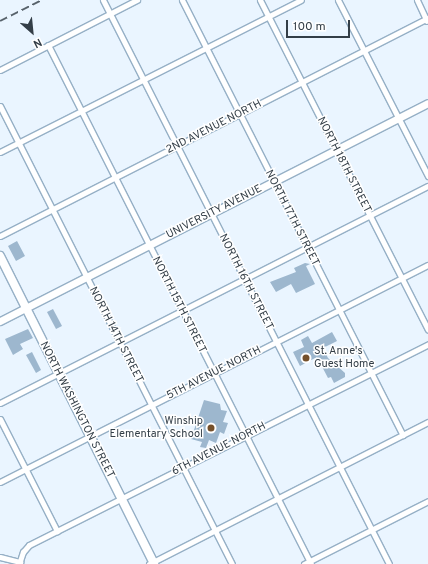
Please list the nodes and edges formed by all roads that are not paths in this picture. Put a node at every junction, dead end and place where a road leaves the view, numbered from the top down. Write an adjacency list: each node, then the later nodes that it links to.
1 (103, 0): 8 (street, NORTH 16TH STREET)
2 (137, 0): 8 (street)
3 (182, 0): 12 (street, NORTH 17TH STREET)
4 (260, 0): 9 (street, NORTH 18TH STREET)
5 (300, 0): 9 (street)
6 (338, 0): 13 (street)
7 (417, 0): 10 (street)
8 (110, 14): 11 (street); 15 (street, NORTH 16TH STREET)
9 (268, 16): 12 (street); 16 (street, NORTH 18TH STREET)
10 (428, 20): 13 (street, 2ND AVENUE NORTH)
11 (48, 45): 14 (street); 19 (street, NORTH 15TH STREET)
12 (206, 48): 15 (street); 20 (street, NORTH 17TH STREET)
13 (364, 50): 16 (street, 2ND AVENUE NORTH); 21 (street)
14 (0, 70)
15 (144, 80): 19 (street); 23 (street, NORTH 16TH STREET)
16 (302, 82): 20 (street, 2ND AVENUE NORTH); 24 (street, NORTH 18TH STREET)
17 (428, 103): 21 (street, UNIVERSITY AVENUE)
18 (0, 106): 22 (street, NORTH 14TH STREET)
19 (81, 112): 22 (street); 27 (street, NORTH 15TH STREET)
20 (239, 114): 23 (street, 2ND AVENUE NORTH); 28 (street, NORTH 17TH STREET)
21 (398, 118): 24 (street, UNIVERSITY AVENUE); 26 (street)
22 (19, 142): 25 (street); 30 (street, NORTH 14TH STREET)
23 (177, 146): 27 (street, 2ND AVENUE NORTH); 31 (street, NORTH 16TH STREET)
24 (336, 150): 28 (street, UNIVERSITY AVENUE); 32 (street, NORTH 18TH STREET)
25 (0, 152)
26 (428, 176)
27 (114, 177): 30 (street, 2ND AVENUE NORTH); 34 (street, NORTH 15TH STREET)
28 (274, 182): 31 (street, UNIVERSITY AVENUE); 35 (street, NORTH 17TH STREET)
29 (428, 186): 32 (street)
30 (52, 209): 33 (street, 2ND AVENUE NORTH); 38 (street, NORTH 14TH STREET)
31 (211, 213): 34 (street, UNIVERSITY AVENUE); 40 (street, NORTH 16TH STREET)
32 (370, 216): 35 (street); 39 (street, NORTH 18TH STREET)
33 (0, 236)
34 (149, 245): 38 (street, UNIVERSITY AVENUE); 43 (street, NORTH 15TH STREET)
35 (307, 247): 40 (street); 42 (street, NORTH 17TH STREET)
36 (0, 256): 41 (main road, NORTH WASHINGTON STREET)
37 (428, 265): 39 (street, 5TH AVENUE NORTH)
38 (87, 277): 41 (street, UNIVERSITY AVENUE); 47 (street, NORTH 14TH STREET)
39 (401, 278): 42 (street, 5TH AVENUE NORTH); 45 (street, NORTH 18TH STREET)
40 (245, 279): 43 (street); 46 (street, NORTH 16TH STREET)
41 (25, 308): 44 (street, UNIVERSITY AVENUE); 51 (main road, NORTH WASHINGTON STREET)
42 (340, 310): 46 (street, 5TH AVENUE NORTH); 50 (street, NORTH 17TH STREET)
43 (182, 311): 47 (street); 49 (street, NORTH 15TH STREET)
44 (0, 321)
45 (428, 330)
46 (276, 342): 49 (street, 5TH AVENUE NORTH); 53 (street, NORTH 16TH STREET)
47 (120, 343): 51 (street); 54 (street, NORTH 14TH STREET)
48 (428, 344): 50 (street, 6TH AVENUE NORTH)
49 (214, 373): 54 (street, 5TH AVENUE NORTH); 58 (street, NORTH 15TH STREET)
50 (370, 373): 53 (street, 6TH AVENUE NORTH); 57 (street, NORTH 17TH STREET)
51 (58, 374): 52 (street); 59 (main road, NORTH WASHINGTON STREET)
52 (0, 403)
53 (308, 404): 58 (street, 6TH AVENUE NORTH); 61 (street, NORTH 16TH STREET)
54 (152, 405): 59 (street, 5TH AVENUE NORTH); 60 (street, NORTH 14TH STREET)
55 (0, 419): 62 (street)
56 (428, 422): 57 (street)
57 (403, 435): 61 (street)
58 (246, 436): 60 (street, 6TH AVENUE NORTH); 65 (street, NORTH 15TH STREET)
59 (90, 437): 62 (street, 5TH AVENUE NORTH); 64 (main road, NORTH WASHINGTON STREET)
60 (183, 467): 64 (street, 6TH AVENUE NORTH); 68 (street, NORTH 14TH STREET)
61 (340, 467): 65 (street); 67 (street, NORTH 16TH STREET)
62 (25, 469): 63 (street, 5TH AVENUE NORTH); 69 (street)
63 (0, 482)
64 (121, 499): 69 (street, 6TH AVENUE NORTH); 72 (main road, NORTH WASHINGTON STREET)
65 (278, 499): 68 (street); 73 (street, NORTH 15TH STREET)
66 (428, 501): 67 (street)
67 (372, 529): 73 (street); 75 (street, NORTH 16TH STREET)
68 (216, 531): 72 (street); 74 (street, NORTH 14TH STREET)
69 (57, 532): 71 (street, 6TH AVENUE NORTH)
70 (0, 557): 71 (street)
71 (19, 563)
72 (152, 563)
73 (308, 563)
74 (232, 564)
75 (389, 564)

